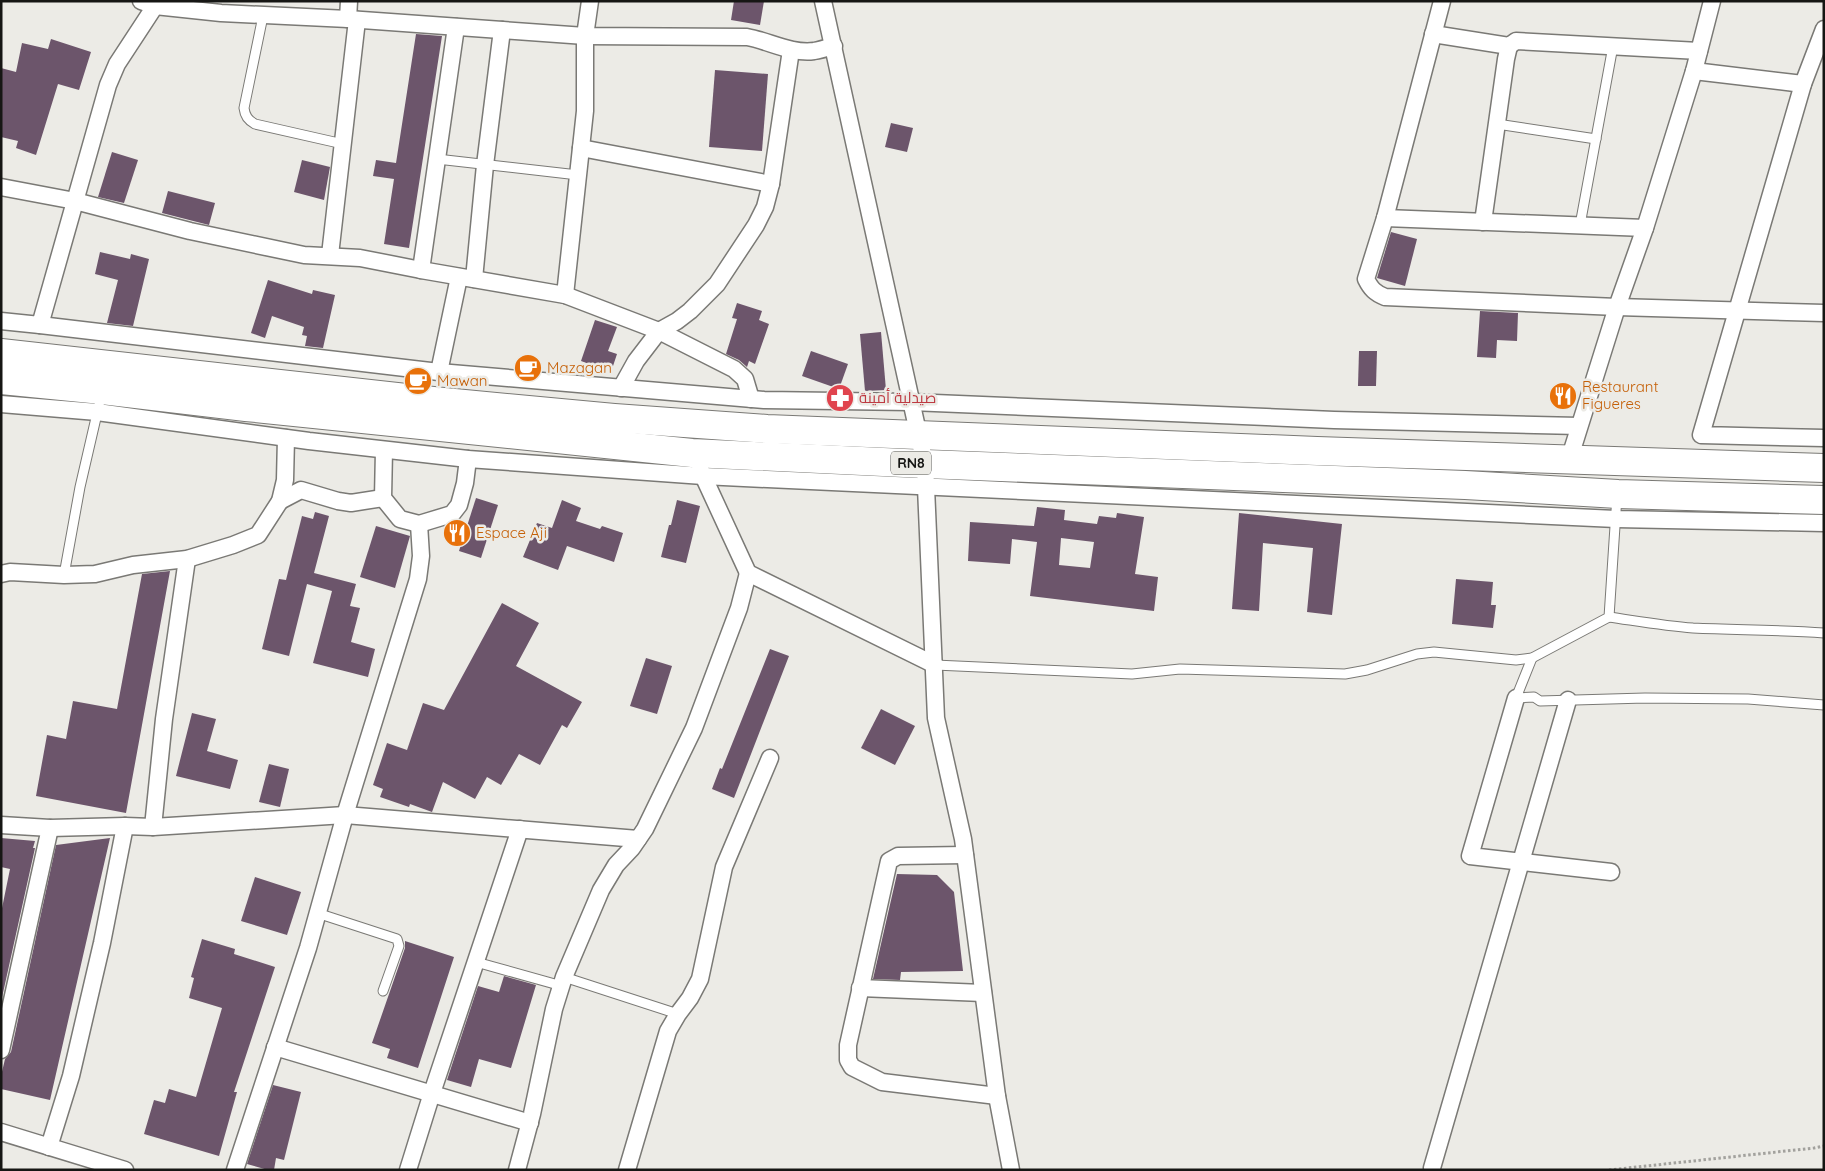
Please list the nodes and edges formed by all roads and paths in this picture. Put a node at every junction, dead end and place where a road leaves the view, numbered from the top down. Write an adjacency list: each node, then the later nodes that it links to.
1 (349, 1): 8 (street)
2 (590, 1): 13 (street)
3 (823, 1): 14 (street)
4 (1442, 1): 11 (street)
5 (1712, 1): 18 (street)
6 (148, 4): 7 (street); 30 (street)
7 (263, 16): 8 (street); 23 (lane)
8 (352, 20): 9 (street); 23 (street)
9 (456, 27): 10 (street); 25 (street)
10 (502, 30): 13 (street); 26 (street)
11 (1433, 34): 15 (street); 31 (street)
12 (1823, 34): 20 (street)
13 (585, 36): 17 (street); 24 (street)
14 (834, 46): 17 (street); 51 (street)
15 (1509, 46): 16 (street); 21 (street)
16 (1613, 46): 18 (street); 22 (lane)
17 (791, 50): 28 (street)
18 (1699, 51): 19 (street)
19 (1694, 72): 20 (street); 34 (street)
20 (1803, 84): 40 (street)
21 (1496, 124): 22 (lane); 32 (street)
22 (1596, 139): 33 (lane)
23 (342, 144): 35 (street)
24 (581, 148): 27 (street); 28 (street)
25 (437, 159): 26 (lane); 36 (street)
26 (485, 165): 27 (lane); 37 (street)
27 (578, 175): 38 (street)
28 (771, 184): 44 (street)
29 (1, 188): 30 (street)
30 (75, 201): 35 (street); 43 (street)
31 (1385, 218): 32 (street); 39 (street)
32 (1483, 222): 33 (street)
33 (1580, 225): 34 (street)
34 (1645, 228): 39 (street)
35 (330, 256): 36 (street)
36 (422, 270): 37 (street)
37 (466, 278): 38 (street); 46 (street)
38 (565, 295): 44 (street)
39 (1617, 307): 40 (street); 53 (street)
40 (1737, 310): 41 (street); 54 (street)
41 (1824, 313)
42 (1, 321): 43 (street)
43 (40, 325): 46 (street)
44 (659, 332): 48 (street); 49 (street)
45 (1, 353): 55 (highway, RN8)
46 (439, 372): 48 (street)
47 (1, 380): 50 (highway, RN8)
48 (621, 388): 49 (street)
49 (751, 399): 51 (street)
50 (99, 401): 52 (street); 56 (street); 62 (highway, RN8); 74 (lane)
51 (911, 402): 53 (street); 55 (street)
52 (1, 404)
53 (1579, 426): 60 (street)
54 (1701, 434): 57 (street); 61 (street)
55 (918, 436): 60 (highway, RN8); 64 (street)
56 (286, 438): 58 (street); 67 (street)
57 (1824, 438)
58 (384, 450): 59 (street); 65 (street)
59 (468, 459): 62 (street); 70 (street)
60 (1570, 460): 61 (highway, RN8)
61 (1694, 464): 63 (highway, RN8)
62 (698, 465): 64 (highway, RN8); 73 (street)
63 (1824, 468)
64 (926, 475): 68 (highway, RN8); 78 (street)
65 (383, 498): 67 (street); 70 (street)
66 (1824, 500): 68 (highway, RN8)
67 (280, 501): 71 (street)
68 (1617, 506): 69 (street); 75 (lane)
69 (1824, 523)
70 (419, 524): 83 (street)
71 (187, 559): 74 (street); 87 (street)
72 (1, 574): 74 (street)
73 (748, 574): 78 (street); 89 (street)
74 (64, 575)
75 (1609, 617): 76 (lane); 77 (lane)
76 (1824, 633)
77 (1532, 658): 78 (lane); 79 (lane)
78 (934, 665): 90 (street)
79 (1516, 698): 80 (lane); 91 (street)
80 (1568, 700): 81 (lane); 91 (street)
81 (1824, 705)
82 (770, 758): 99 (street)
83 (345, 815): 87 (street); 88 (street); 93 (street)
84 (1, 825): 86 (street)
85 (125, 826): 86 (street); 87 (street); 107 (street)
86 (50, 828): 101 (street)
87 (153, 828)
88 (520, 829): 89 (street); 94 (street)
89 (638, 839): 95 (street)
90 (965, 855): 96 (street); 98 (street)
91 (1521, 862): 92 (street); 108 (street)
92 (1611, 872)
93 (318, 913): 97 (lane); 100 (street)
94 (476, 962): 95 (lane); 102 (street)
95 (563, 982): 99 (lane); 104 (street)
96 (860, 988): 98 (street); 103 (street)
97 (383, 991)
98 (984, 993): 103 (street)
99 (678, 1014): 113 (street)
100 (275, 1047): 102 (street); 110 (street)
101 (1, 1050)
102 (432, 1093): 104 (street); 111 (street)
103 (997, 1096): 114 (street)
104 (530, 1123): 112 (street)
105 (1, 1132): 107 (street)
106 (1824, 1146): 115 (path)
107 (49, 1147): 109 (street)
108 (1432, 1168)
109 (125, 1170)
110 (235, 1170)
111 (408, 1170)
112 (517, 1170)
113 (627, 1170)
114 (1011, 1170)
115 (1609, 1170)

